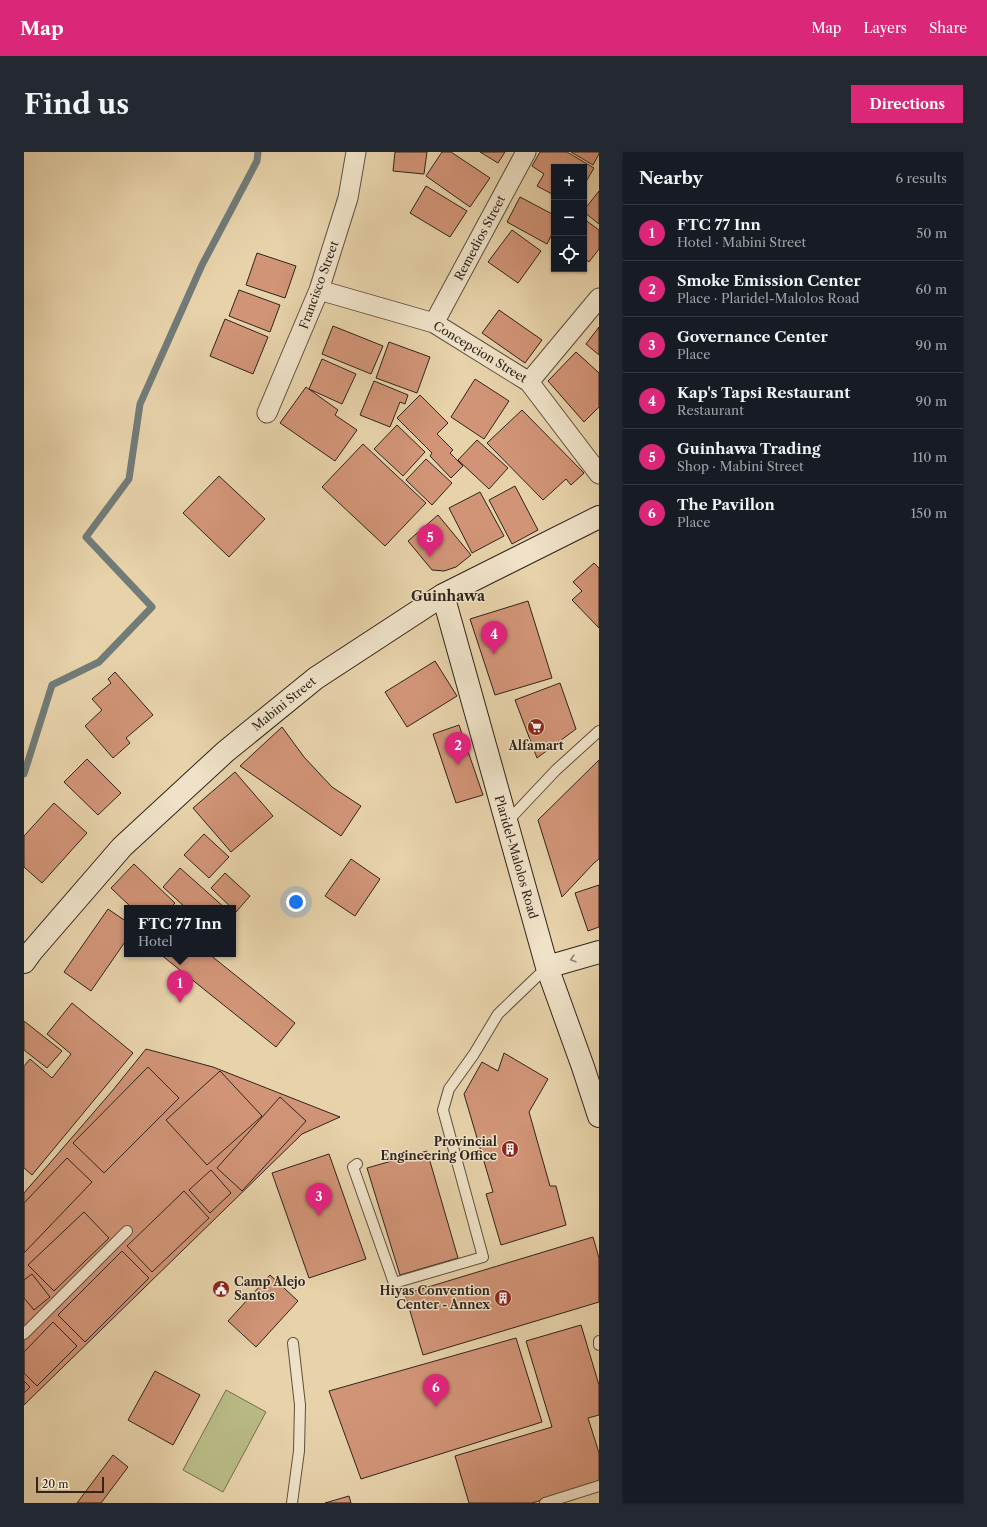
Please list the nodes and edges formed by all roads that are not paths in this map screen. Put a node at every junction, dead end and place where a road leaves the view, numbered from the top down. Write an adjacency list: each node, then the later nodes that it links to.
1 (356, 152): 3 (street, Francisco Street)
2 (526, 152): 5 (street, Remedios Street)
3 (320, 290): 5 (street, Concepcion Street); 7 (street, Francisco Street)
4 (599, 298): 6 (street)
5 (434, 323): 6 (street, Concepcion Street)
6 (529, 382): 8 (street, Concepcion Street)
7 (267, 413)
8 (599, 474)
9 (599, 517): 10 (main road, Mabini Street)
10 (443, 595): 12 (main road, Plaridel-Malolos Road); 14 (main road, Mabini Street)
11 (599, 731): 12 (lane)
12 (507, 822): 15 (main road, Plaridel-Malolos Road)
13 (599, 952): 15 (main road, one-way to 15)
14 (24, 962)
15 (547, 967): 16 (main road, Plaridel-Malolos Road); 17 (lane)
16 (599, 1116)
17 (357, 1164)
18 (127, 1230): 19 (lane)
19 (24, 1334)
20 (599, 1342): 22 (lane)
21 (293, 1343): 24 (lane)
22 (599, 1345)
23 (599, 1486): 25 (lane)
24 (292, 1503)
25 (545, 1503)

